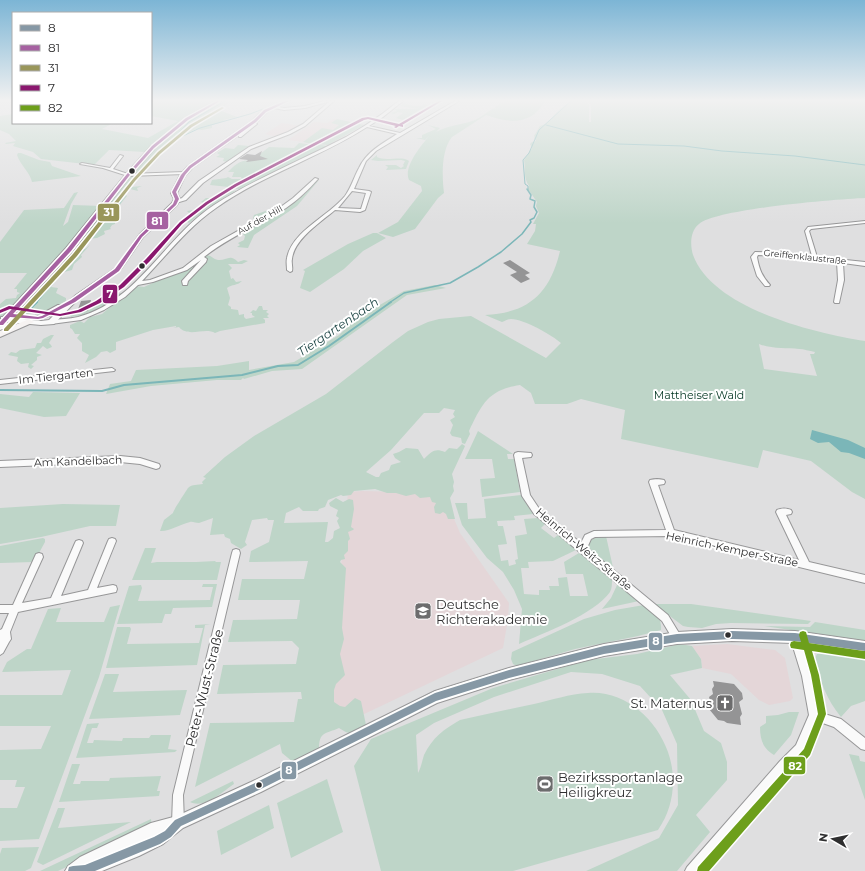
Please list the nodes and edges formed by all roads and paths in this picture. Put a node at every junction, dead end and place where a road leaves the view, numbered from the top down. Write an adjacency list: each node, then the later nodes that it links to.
1 (159, 142): 10 (main road)
2 (227, 142): 9 (street)
3 (267, 142): 13 (street)
4 (340, 142): 21 (street)
5 (387, 142): 12 (street)
6 (121, 156): 8 (street)
7 (82, 164): 8 (street)
8 (111, 169): 10 (street)
9 (184, 173): 10 (street); 13 (street)
10 (128, 176): 26 (main road)
11 (316, 179): 16 (street, Auf der Hill)
12 (351, 190): 14 (street); 14 (street)
13 (176, 202): 24 (street)
14 (335, 209): 20 (street)
15 (865, 222): 17 (street)
16 (200, 257): 21 (street, Auf der Hill); 22 (street)
17 (815, 257): 18 (street, Greiffenklaustraße); 23 (street, Greiffenklaustraße)
18 (840, 261): 19 (street, Greiffenklaustraße); 25 (street)
19 (865, 264)
20 (290, 270)
21 (135, 284): 29 (street)
22 (185, 284)
23 (767, 285)
24 (73, 301): 27 (street); 29 (street)
25 (837, 302)
26 (3, 320): 27 (street); 28 (street)
27 (34, 320): 28 (street); 29 (street); 31 (main road)
28 (21, 321): 30 (street)
29 (51, 322)
30 (0, 328)
31 (0, 334)
32 (112, 370): 33 (street, Im Tiergarten)
33 (0, 382)
34 (528, 455): 42 (street, Heinrich-Weitz-Straße)
35 (0, 464): 36 (street, Am Kandelbach)
36 (156, 466)
37 (662, 482): 39 (street)
38 (788, 512): 45 (street)
39 (671, 533): 42 (street, Heinrich-Kemper-Straße); 45 (street, Heinrich-Kemper-Straße)
40 (112, 541): 48 (street)
41 (79, 543): 49 (street)
42 (582, 549): 54 (street, Heinrich-Weitz-Straße)
43 (236, 554): 59 (street, Peter-Wust-Straße)
44 (39, 557): 50 (street)
45 (806, 565): 46 (street, Heinrich-Kemper-Straße)
46 (865, 579)
47 (113, 588): 48 (street)
48 (91, 593): 49 (street)
49 (54, 601): 50 (street)
50 (15, 609): 51 (street); 52 (street)
51 (0, 610)
52 (3, 634): 56 (street)
53 (795, 637): 54 (street); 55 (street); 57 (street)
54 (677, 638): 59 (street)
55 (865, 647)
56 (0, 650)
57 (814, 715): 58 (street); 61 (street)
58 (865, 745)
59 (178, 823): 60 (street)
60 (74, 871)
61 (691, 871)

